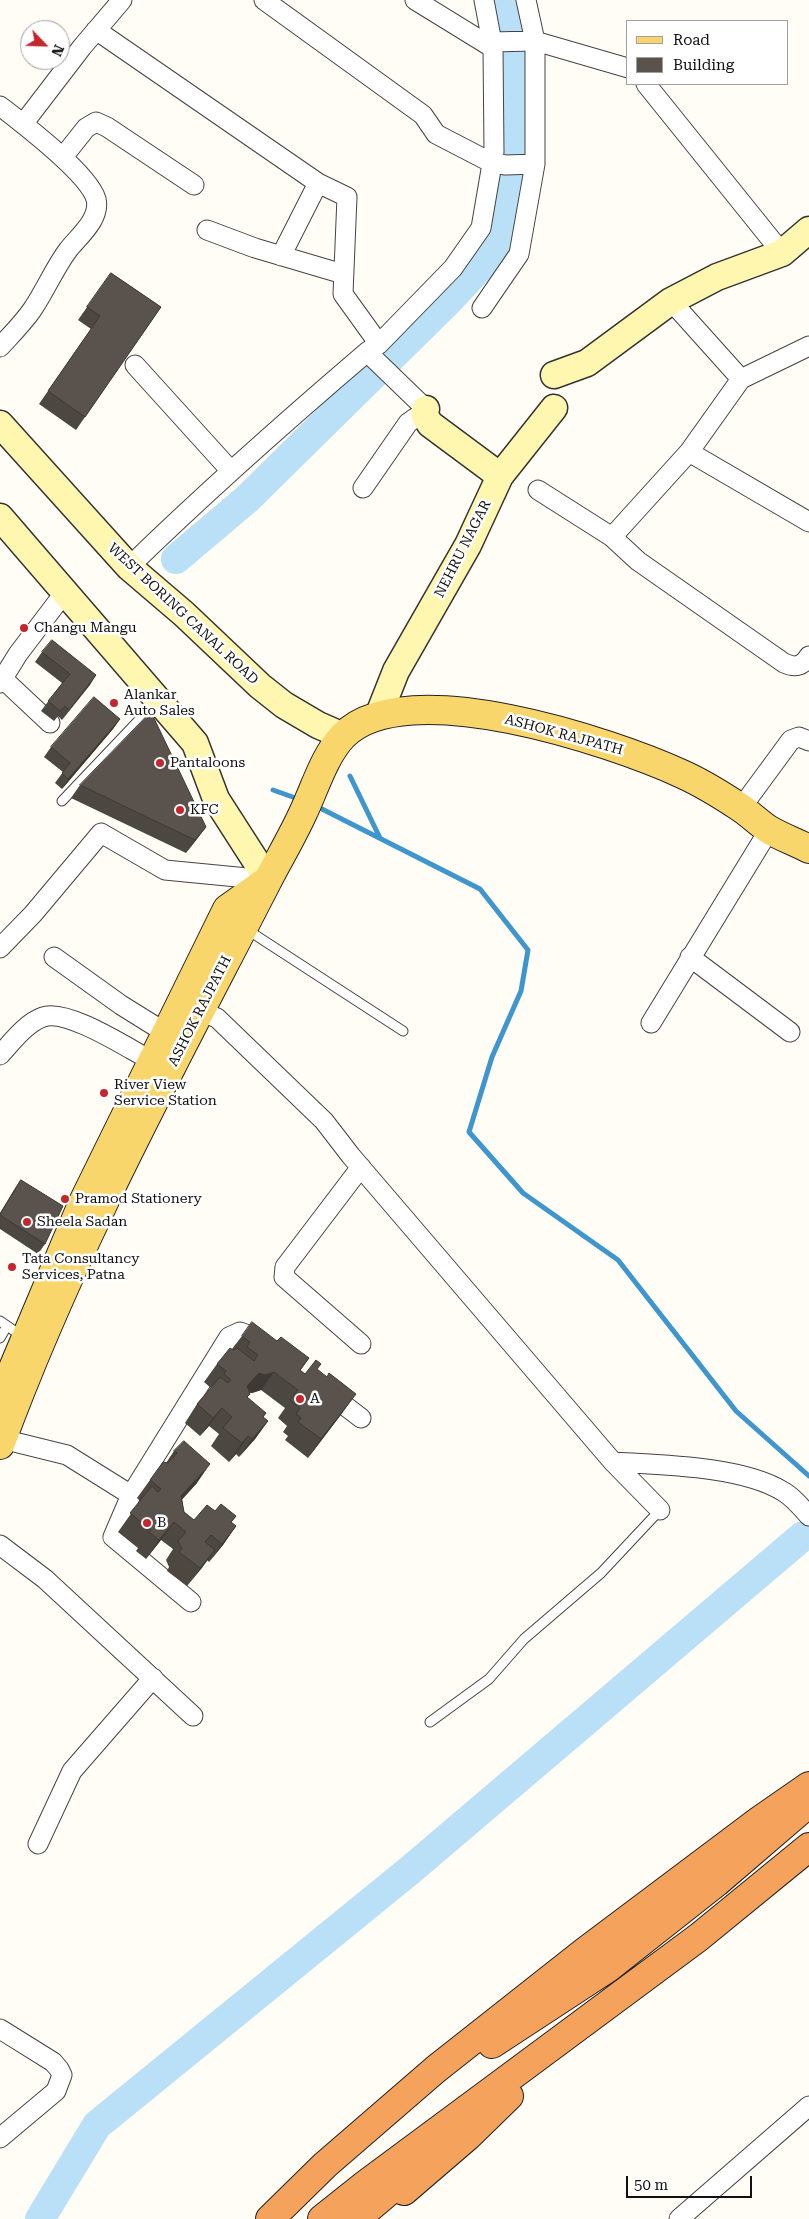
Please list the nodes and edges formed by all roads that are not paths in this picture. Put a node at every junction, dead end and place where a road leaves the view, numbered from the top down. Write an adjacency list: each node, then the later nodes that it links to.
1 (122, 0): 6 (street)
2 (264, 0): 14 (street)
3 (415, 0): 8 (street)
4 (484, 0): 8 (street)
5 (526, 0): 7 (street)
6 (96, 30): 12 (street); 16 (street)
7 (525, 41): 8 (street); 9 (street); 15 (street)
8 (492, 45): 14 (street)
9 (626, 67)
10 (647, 85): 20 (street)
11 (0, 106): 12 (street)
12 (23, 124): 13 (street)
13 (62, 157): 17 (street); 26 (street)
14 (499, 164): 15 (street); 27 (street)
15 (531, 164): 24 (street)
16 (318, 183): 21 (street); 22 (street)
17 (194, 185)
18 (207, 230): 21 (street)
19 (809, 230): 20 (main road)
20 (782, 253): 23 (main road)
21 (282, 256): 22 (street)
22 (343, 274): 27 (street)
23 (672, 301): 29 (main road); 30 (street)
24 (482, 308)
25 (809, 346): 30 (street)
26 (0, 347)
27 (375, 354): 32 (street); 35 (street)
28 (135, 365): 35 (street)
29 (554, 375)
30 (741, 379): 34 (street)
31 (554, 408): 36 (main road, NEHRU NAGAR)
32 (425, 411): 36 (main road); 37 (street)
33 (0, 424): 42 (main road, WEST BORING CANAL ROAD)
34 (688, 452): 40 (street); 41 (street)
35 (231, 471): 42 (street)
36 (500, 476): 47 (main road, NEHRU NAGAR)
37 (364, 488)
38 (538, 490): 41 (street)
39 (0, 517): 43 (main road)
40 (809, 522)
41 (612, 537): 44 (street)
42 (129, 567): 49 (main road, WEST BORING CANAL ROAD)
43 (65, 592): 45 (street); 46 (main road)
44 (809, 656)
45 (1, 681): 48 (street)
46 (158, 700): 51 (lane); 55 (main road)
47 (378, 714): 49 (main road, ASHOK RAJPATH); 52 (main road, ASHOK RAJPATH)
48 (50, 723)
49 (343, 736): 55 (main road, ASHOK RAJPATH)
50 (809, 741): 52 (street)
51 (62, 801)
52 (741, 808): 53 (main road, ASHOK RAJPATH)
53 (769, 830): 54 (main road, ASHOK RAJPATH); 59 (street)
54 (809, 849)
55 (268, 880): 56 (main road, ASHOK RAJPATH); 57 (street); 64 (main road, ASHOK RAJPATH)
56 (243, 927): 60 (main road, ASHOK RAJPATH); 62 (lane)
57 (0, 948)
58 (54, 957): 64 (street)
59 (690, 957): 61 (street); 63 (street)
60 (200, 1011): 67 (street); 72 (main road, ASHOK RAJPATH)
61 (651, 1023)
62 (403, 1031)
63 (790, 1032)
64 (166, 1034): 66 (main road, ASHOK RAJPATH)
65 (0, 1055): 66 (street)
66 (152, 1061): 68 (main road, ASHOK RAJPATH)
67 (361, 1167): 69 (street); 75 (street)
68 (8, 1331): 72 (main road, ASHOK RAJPATH)
69 (361, 1344)
70 (282, 1359): 76 (street)
71 (314, 1383): 73 (street)
72 (3, 1400): 74 (main road, ASHOK RAJPATH)
73 (361, 1418)
74 (1, 1442): 76 (street)
75 (613, 1462): 77 (street); 78 (street)
76 (131, 1495): 80 (street)
77 (660, 1510): 83 (lane)
78 (809, 1516)
79 (0, 1545): 81 (street)
80 (191, 1602)
81 (153, 1678): 82 (street); 89 (street)
82 (193, 1716)
83 (430, 1722)
84 (809, 1775): 94 (highway)
85 (809, 1786): 94 (highway)
86 (809, 1794): 94 (highway)
87 (809, 1803): 94 (highway)
88 (809, 1813): 94 (highway)
89 (38, 1844)
90 (809, 1847): 92 (highway)
91 (0, 2029): 95 (street)
92 (552, 2048): 97 (highway); 98 (highway); 99 (highway); 100 (highway); 101 (highway)
93 (809, 2106): 102 (street)
94 (382, 2116): 96 (highway)
95 (0, 2138)
96 (270, 2219)
97 (304, 2219)
98 (322, 2219)
99 (338, 2219)
100 (356, 2219)
101 (373, 2219)
102 (679, 2219)

